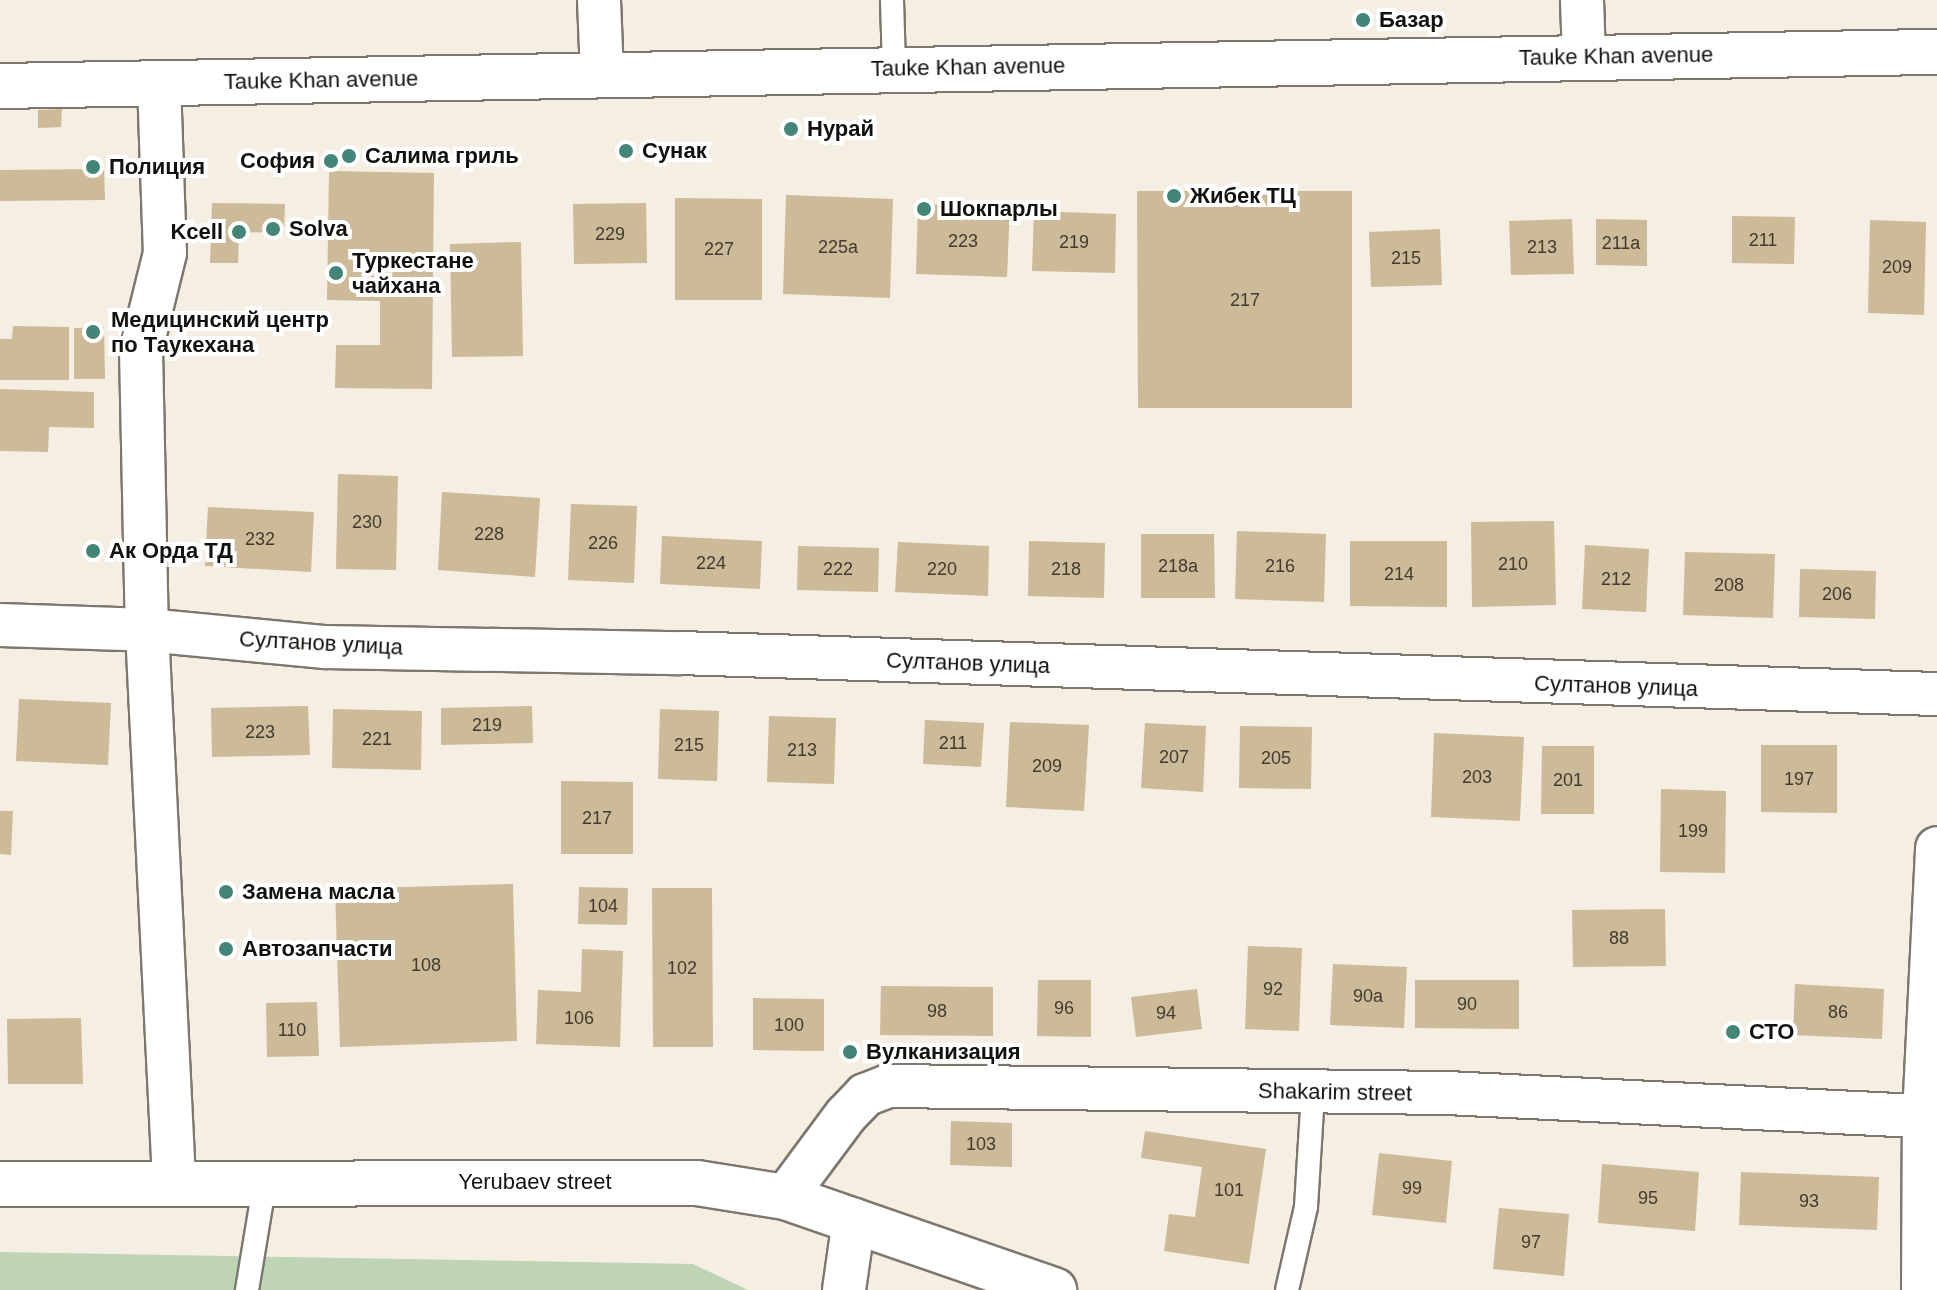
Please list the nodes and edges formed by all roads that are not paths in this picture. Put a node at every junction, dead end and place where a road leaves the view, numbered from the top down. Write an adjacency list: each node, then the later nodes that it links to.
1 (599, 0): 7 (street)
2 (892, 0): 6 (lane)
3 (1582, 0): 5 (street)
4 (1937, 52): 5 (street, Tauke Khan avenue)
5 (1584, 56): 6 (street, Tauke Khan avenue)
6 (894, 68): 7 (street, Tauke Khan avenue)
7 (602, 74): 8 (street, Tauke Khan avenue)
8 (159, 83): 9 (street, Tauke Khan avenue); 11 (street)
9 (0, 86)
10 (0, 625): 11 (street, Султанов улица)
11 (147, 630): 12 (street, Султанов улица); 16 (street)
12 (1937, 694)
13 (1937, 848): 15 (street)
14 (1313, 1091): 15 (street, Shakarim street); 19 (street, Shakarim street); 24 (lane)
15 (1930, 1116): 25 (street)
16 (174, 1181): 17 (street, Yerubaev street); 18 (street, Yerubaev street)
17 (265, 1181): 19 (street, Yerubaev street); 21 (lane)
18 (0, 1184)
19 (785, 1197): 20 (street, Yerubaev street)
20 (854, 1220): 22 (street); 23 (street, Yerubaev street)
21 (247, 1290)
22 (844, 1290)
23 (1054, 1290)
24 (1287, 1290)
25 (1923, 1290)

